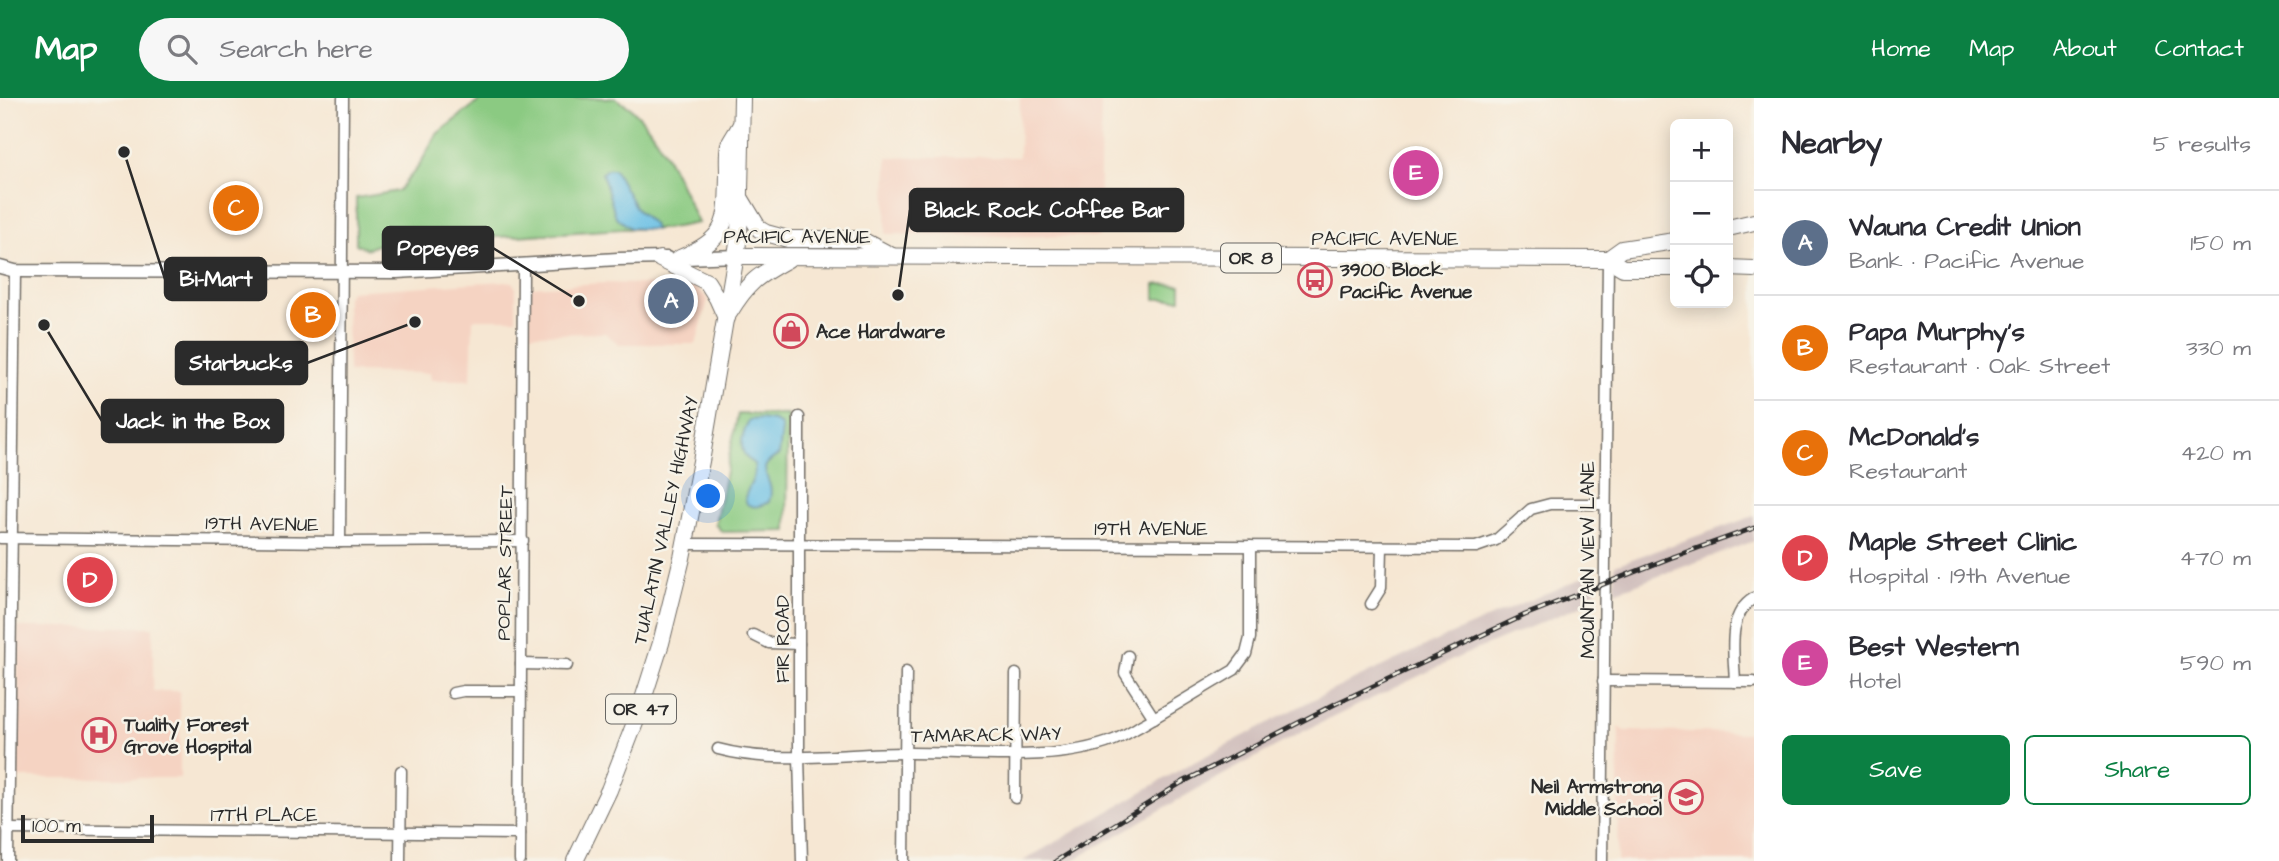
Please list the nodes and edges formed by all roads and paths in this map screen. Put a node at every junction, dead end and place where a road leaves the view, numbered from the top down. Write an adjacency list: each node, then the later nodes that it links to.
1 (344, 98): 20 (street)
2 (742, 98): 3 (highway, OR 47)
3 (742, 124): 4 (highway, OR 47); 11 (highway)
4 (740, 197): 8 (highway, OR 47); 10 (highway)
5 (1754, 222): 6 (highway)
6 (1733, 227)
7 (1670, 242): 13 (highway, OR 8)
8 (736, 256): 9 (highway, PACIFIC AVENUE / OR 8); 11 (main road, PACIFIC AVENUE / OR 8); 22 (highway, TUALATIN VALLEY HIGHWAY / OR 47)
9 (791, 257): 10 (highway, PACIFIC AVENUE / OR 8); 22 (highway)
10 (894, 257): 13 (highway, PACIFIC AVENUE / OR 8)
11 (680, 258): 12 (main road, PACIFIC AVENUE / OR 8)
12 (660, 259): 14 (main road, PACIFIC AVENUE / OR 8); 22 (highway)
13 (1608, 259): 16 (highway, PACIFIC AVENUE / OR 8); 25 (street, MOUNTAIN VIEW LANE)
14 (523, 265): 20 (main road, PACIFIC AVENUE / OR 8); 27 (street, POPLAR STREET)
15 (0, 267): 19 (main road, PACIFIC AVENUE / OR 8)
16 (1670, 268)
17 (1733, 268): 18 (highway)
18 (1754, 269)
19 (15, 271): 20 (main road, PACIFIC AVENUE / OR 8); 21 (main road); 23 (street)
20 (343, 273): 28 (street)
21 (0, 280)
22 (726, 318): 29 (highway, TUALATIN VALLEY HIGHWAY / OR 47)
23 (7, 404): 26 (street)
24 (799, 416): 30 (street, FIR ROAD)
25 (1604, 504): 32 (street, 19TH AVENUE); 42 (street, MOUNTAIN VIEW LANE)
26 (6, 538): 28 (street, 19TH AVENUE); 48 (street)
27 (523, 541): 28 (street, 19TH AVENUE); 38 (street, POPLAR STREET)
28 (340, 542)
29 (684, 544): 30 (street, 19TH AVENUE); 61 (highway, TUALATIN VALLEY HIGHWAY / OR 47)
30 (799, 544): 31 (street, 19TH AVENUE); 36 (street, FIR ROAD)
31 (1250, 546): 32 (street, 19TH AVENUE); 47 (street, TAMARACK WAY)
32 (1382, 547): 34 (street)
33 (1754, 598): 43 (street)
34 (1371, 604)
35 (753, 635): 36 (street)
36 (799, 644): 52 (street, FIR ROAD)
37 (1128, 656): 47 (street)
38 (521, 664): 39 (street); 45 (street, POPLAR STREET)
39 (567, 664)
40 (906, 672): 50 (street)
41 (1016, 674): 51 (street)
42 (1603, 681): 43 (street); 64 (street, MOUNTAIN VIEW LANE)
43 (1735, 682): 44 (street)
44 (1754, 682)
45 (520, 691): 46 (street); 57 (street, POPLAR STREET)
46 (453, 693)
47 (1154, 718): 51 (street, TAMARACK WAY)
48 (5, 729): 55 (street)
49 (718, 749): 52 (street, TAMARACK WAY)
50 (905, 753): 51 (street, TAMARACK WAY); 52 (street, TAMARACK WAY); 63 (street)
51 (1015, 754): 54 (street)
52 (799, 757): 62 (street, FIR ROAD)
53 (401, 771): 56 (street)
54 (1015, 798)
55 (8, 829): 56 (street, 17TH PLACE); 58 (street)
56 (400, 832): 57 (street, 17TH PLACE); 59 (street)
57 (520, 834): 60 (street, POPLAR STREET)
58 (8, 861)
59 (400, 861)
60 (520, 861)
61 (575, 861)
62 (802, 861)
63 (904, 861)
64 (1602, 861)

